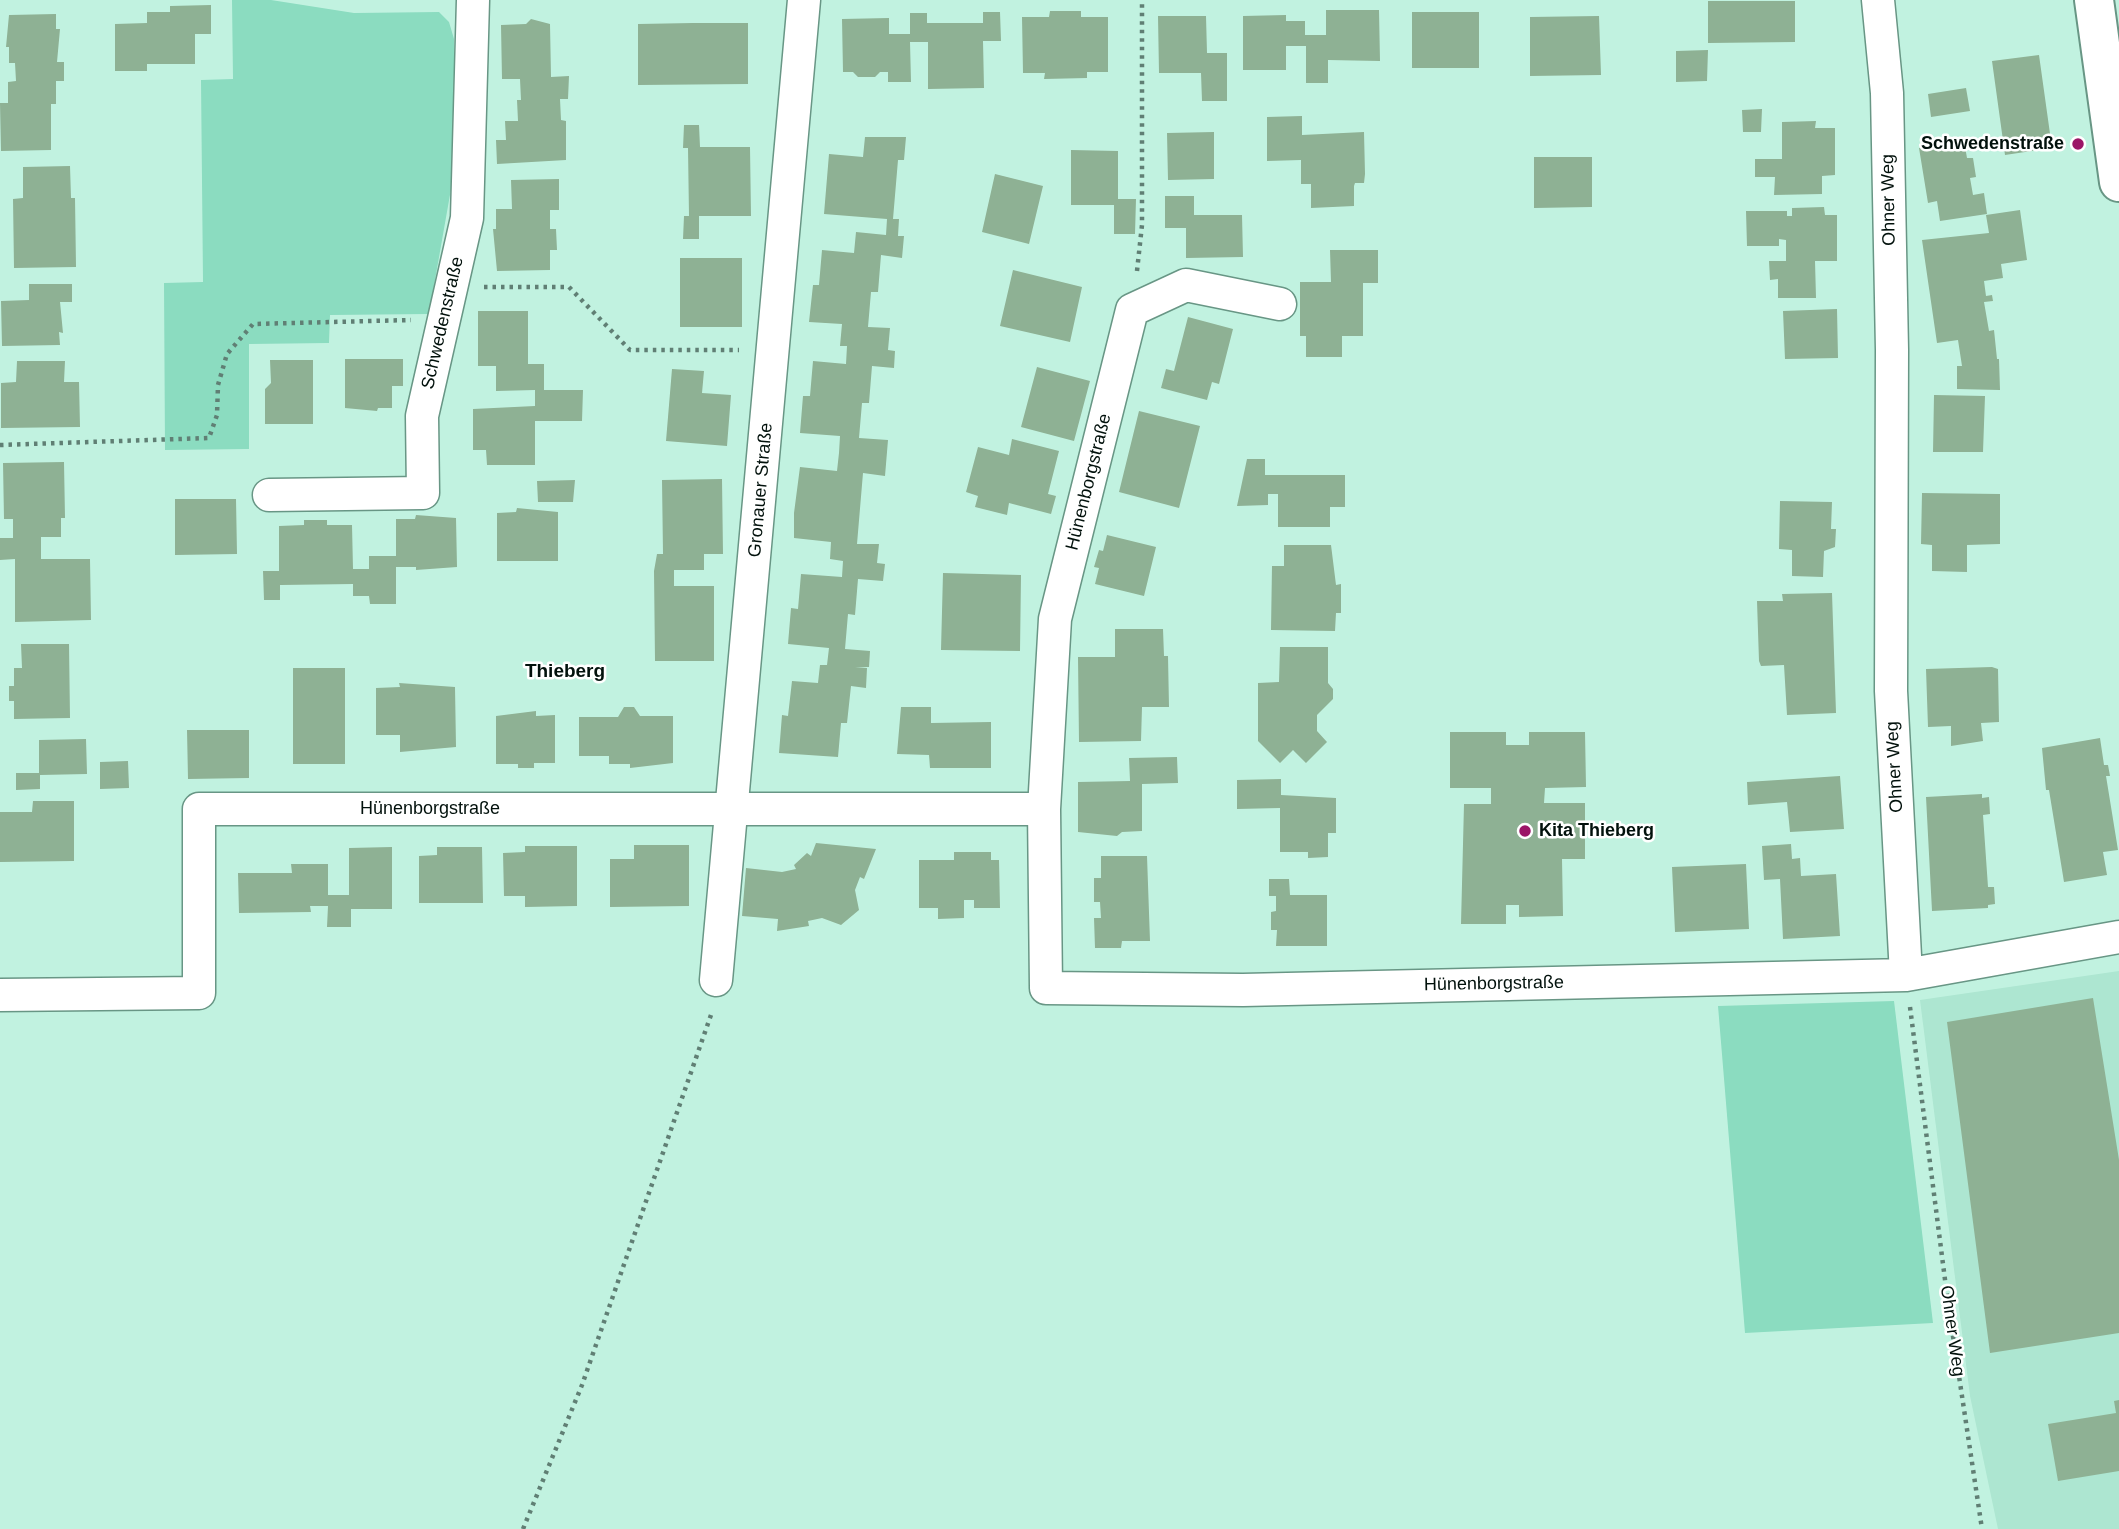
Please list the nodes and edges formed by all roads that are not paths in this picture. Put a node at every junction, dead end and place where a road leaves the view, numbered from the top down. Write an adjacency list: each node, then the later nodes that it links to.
1 (473, 0): 7 (street, Schwedenstraße)
2 (804, 0): 8 (street, Gronauer Straße)
3 (1878, 0): 11 (street, Ohner Weg)
4 (2094, 0): 5 (street)
5 (2119, 183)
6 (1280, 304): 9 (street, Hünenborgstraße)
7 (268, 495)
8 (732, 808): 9 (street, Hünenborgstraße); 12 (street, Gronauer Straße); 13 (street, Hünenborgstraße)
9 (1044, 809): 11 (street, Hünenborgstraße)
10 (2119, 937): 11 (street, Hünenborgstraße)
11 (1906, 975)
12 (716, 980)
13 (0, 995)

